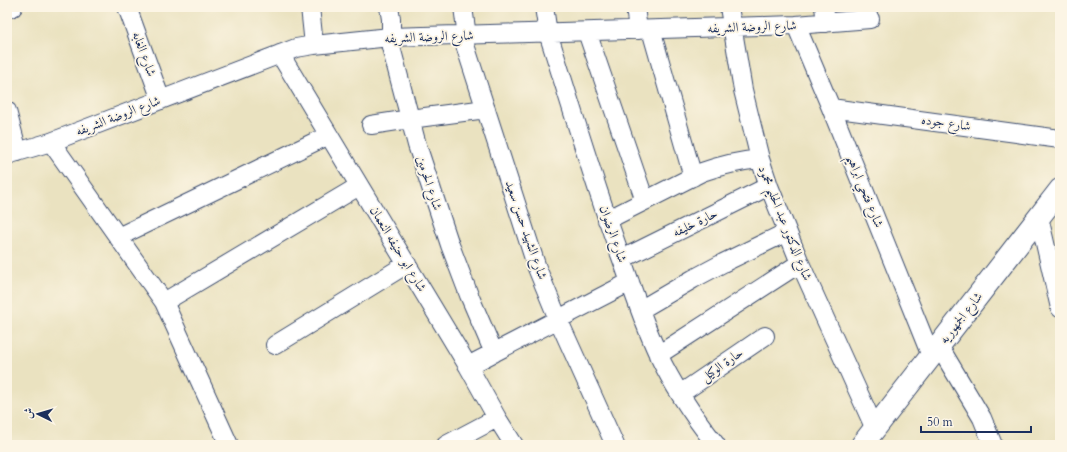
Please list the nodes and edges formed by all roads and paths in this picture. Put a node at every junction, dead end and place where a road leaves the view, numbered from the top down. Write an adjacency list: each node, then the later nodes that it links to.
1 (12, 7): 9 (street)
2 (127, 7): 21 (street, شارع الغابه)
3 (310, 7): 19 (street)
4 (389, 7): 18 (street, شارع الحرمين)
5 (463, 7): 17 (street, شارع الشهيد حسن سعيد)
6 (544, 7): 16 (street, شارع الرضوان)
7 (635, 7): 14 (street)
8 (729, 7): 13 (street, شارع الدكتور عبد الحليم محمود)
9 (7, 9)
10 (825, 15): 11 (street, شارع الروضة الشريفه); 12 (street, شارع الروضة الشريفه)
11 (870, 19)
12 (796, 25): 13 (street, شارع الروضة الشريفه); 22 (street, شارع فتحي ابراهيم)
13 (732, 28): 14 (street, شارع الروضة الشريفه); 31 (street, شارع الدكتور عبد الحليم محمود)
14 (645, 30): 15 (street, شارع الروضة الشريفه); 32 (street)
15 (588, 32): 16 (street, شارع الروضة الشريفه); 36 (street)
16 (548, 33): 17 (street, شارع الروضة الشريفه); 38 (street, شارع الرضوان)
17 (464, 35): 18 (street, شارع الروضة الشريفه); 23 (street, شارع الشهيد حسن سعيد)
18 (390, 37): 19 (street, شارع الروضة الشريفه); 25 (street, شارع الحرمين)
19 (314, 45): 20 (street, شارع الروضة الشريفه)
20 (280, 54): 21 (street, شارع الروضة الشريفه); 27 (street, شارع ابو حنيفه النعمان)
21 (161, 100): 29 (street, شارع الروضة الشريفه)
22 (832, 108): 28 (street, شارع جوده); 51 (street, شارع فتحي ابراهيم)
23 (486, 109): 25 (street); 48 (street, شارع الشهيد حسن سعيد)
24 (7, 111): 30 (street)
25 (410, 119): 26 (street); 52 (street, شارع الحرمين)
26 (371, 125)
27 (329, 135): 33 (street, شارع ابو حنيفه النعمان); 40 (street)
28 (1060, 139)
29 (51, 142): 30 (street, شارع الروضة الشريفه); 40 (street)
30 (13, 154)
31 (760, 159): 32 (street); 34 (street, شارع الدكتور عبد الحليم محمود)
32 (693, 177): 36 (street)
33 (359, 186): 43 (street, شارع ابو حنيفه النعمان); 45 (street)
34 (769, 186): 39 (street, شارع الدكتور عبد الحليم محمود); 41 (street, حارة خليفه)
35 (1060, 190): 37 (main road, شارع الجمهوريه)
36 (645, 201): 38 (street)
37 (1039, 217): 46 (street); 51 (main road, شارع الجمهوريه)
38 (607, 220): 41 (street, شارع الرضوان)
39 (787, 232): 42 (street, شارع الدكتور عبد الحليم محمود); 47 (street)
40 (118, 237): 45 (street)
41 (622, 259): 44 (street, شارع الرضوان)
42 (800, 263): 53 (street); 57 (street, شارع الدكتور عبد الحليم محمود)
43 (407, 264): 50 (street); 54 (street, شارع ابو حنيفه النعمان)
44 (630, 282): 47 (street, شارع الرضوان); 48 (street)
45 (164, 302): 58 (street)
46 (1060, 308)
47 (640, 310): 53 (street, شارع الرضوان)
48 (558, 319): 52 (street); 61 (street, شارع الشهيد حسن سعيد)
49 (764, 336): 55 (street, حارة الوكيل)
50 (275, 345)
51 (935, 351): 57 (main road, شارع الجمهوريه); 63 (street, شارع فتحي ابراهيم)
52 (494, 353): 54 (street)
53 (658, 355): 55 (street, شارع الرضوان)
54 (468, 366): 56 (street, شارع ابو حنيفه النعمان)
55 (680, 394): 62 (street, شارع الرضوان)
56 (497, 418): 59 (street); 60 (street, شارع ابو حنيفه النعمان)
57 (868, 437)
58 (229, 445)
59 (446, 445)
60 (514, 445)
61 (615, 445)
62 (716, 445)
63 (993, 445)

